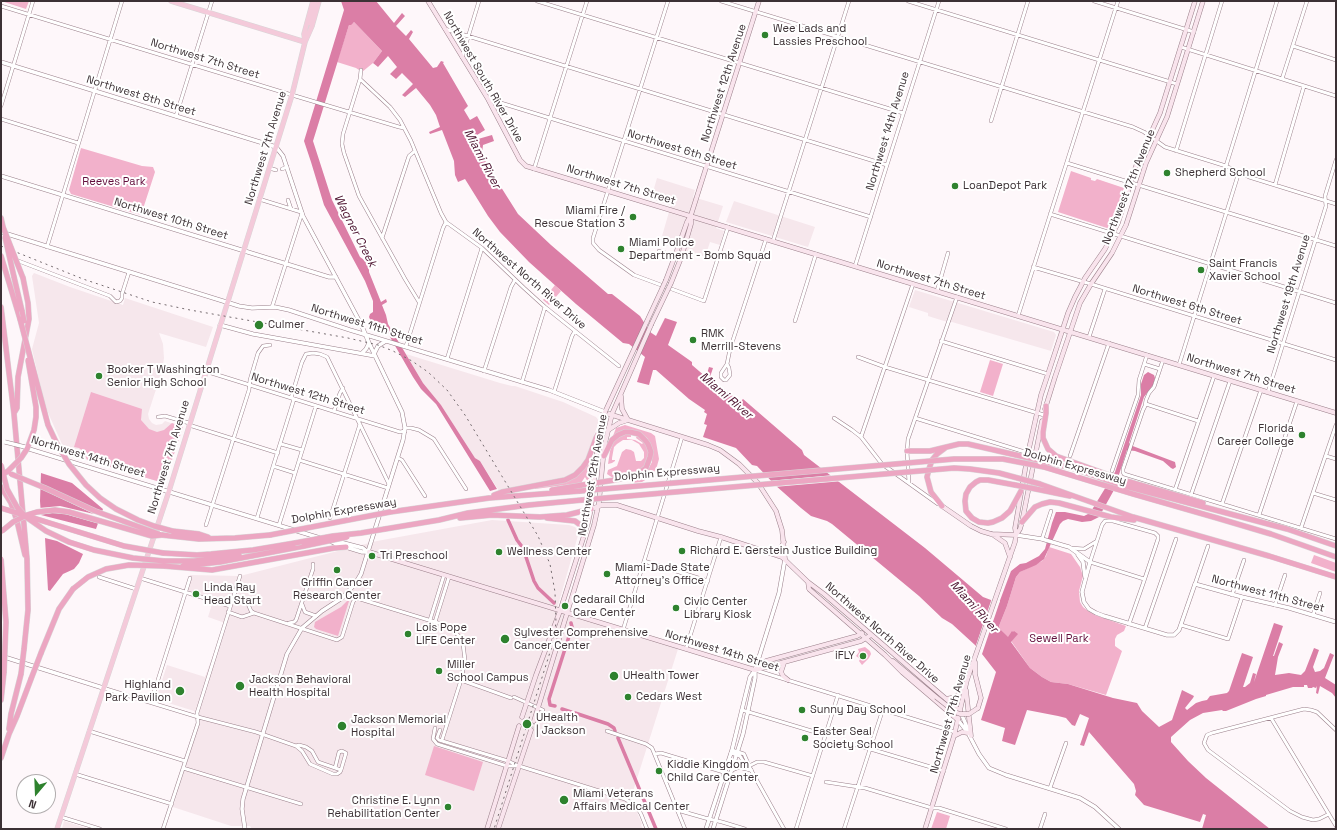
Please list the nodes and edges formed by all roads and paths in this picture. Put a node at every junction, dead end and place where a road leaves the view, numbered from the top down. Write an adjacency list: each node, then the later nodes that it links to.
1 (33, 1): 30 (street)
2 (122, 1): 40 (street)
3 (171, 1): 29 (main road)
4 (212, 1): 29 (street)
5 (314, 1): 35 (main road); 41 (main road, Northwest 7th Avenue)
6 (320, 1): 35 (main road, Northwest 7th Avenue)
7 (428, 1): 32 (main road, Northwest South River Drive)
8 (479, 1): 38 (street)
9 (537, 1): 31 (street)
10 (587, 1): 31 (street)
11 (668, 1): 39 (street)
12 (721, 1): 28 (street)
13 (759, 1): 28 (main road, Northwest 12th Avenue)
14 (849, 1): 37 (street)
15 (908, 1): 27 (street)
16 (939, 1): 27 (street, Northwest 14th Avenue)
17 (1028, 1): 36 (street)
18 (1094, 1): 26 (street)
19 (1118, 1): 26 (street)
20 (1195, 1): 33 (main road, Northwest 17th Avenue)
21 (1203, 1): 34 (main road, Northwest 17th Avenue)
22 (1222, 1): 45 (street)
23 (1277, 1): 56 (street)
24 (1307, 1): 42 (street)
25 (1, 6): 30 (street, Northwest 7th Street)
26 (1116, 8): 33 (street); 47 (street)
27 (936, 10): 36 (street); 49 (street, Northwest 14th Avenue)
28 (756, 11): 37 (street); 51 (main road, Northwest 12th Avenue)
29 (208, 12): 41 (main road); 52 (street)
30 (29, 14): 40 (street, Northwest 7th Street); 53 (street)
31 (583, 15): 39 (street); 54 (street)
32 (445, 29): 38 (street); 46 (main road, Northwest South River Drive)
33 (1186, 30): 34 (street); 43 (main road, Northwest 17th Avenue)
34 (1194, 32): 44 (main road, Northwest 17th Avenue)
35 (309, 33): 41 (main road, Northwest 7th Avenue)
36 (1018, 34): 47 (street); 61 (street)
37 (838, 36): 49 (street); 63 (street)
38 (468, 37): 46 (street); 54 (street)
39 (657, 38): 51 (street); 64 (street)
40 (110, 39): 52 (street, Northwest 7th Street); 65 (street)
41 (305, 42): 66 (main road, Northwest 7th Avenue)
42 (1292, 46): 48 (street); 58 (street)
43 (1181, 47): 44 (street); 59 (main road, Northwest 17th Avenue)
44 (1188, 49): 45 (street); 60 (main road, Northwest 17th Avenue)
45 (1206, 55): 56 (street); 86 (street)
46 (462, 56): 68 (main road, Northwest South River Drive)
47 (1099, 60): 59 (street); 71 (street)
48 (1336, 60)
49 (920, 61): 61 (street); 72 (street, Northwest 14th Avenue)
50 (1, 62): 53 (street, Northwest 8th Street)
51 (739, 63): 63 (street); 73 (main road, Northwest 12th Avenue)
52 (192, 64): 66 (street, Northwest 7th Street); 74 (street)
53 (13, 66): 65 (street, Northwest 8th Street); 69 (street)
54 (566, 67): 64 (street); 76 (street)
55 (361, 70): 57 (street)
56 (1256, 70): 58 (street); 92 (street)
57 (360, 79): 70 (street); 78 (street, Northwest North River Drive)
58 (1282, 79): 62 (street)
59 (1170, 81): 60 (street); 79 (main road, Northwest 17th Avenue)
60 (1177, 84): 82 (main road, Northwest 17th Avenue)
61 (1001, 86): 71 (street); 77 (street)
62 (1304, 86): 67 (street); 102 (street)
63 (822, 88): 72 (street); 80 (street)
64 (641, 89): 73 (street); 81 (street)
65 (95, 91): 74 (street, Northwest 8th Street); 83 (street)
66 (292, 95): 70 (street, Northwest 7th Street); 84 (main road, Northwest 7th Avenue)
67 (1336, 96)
68 (488, 99): 76 (street, Northwest 6th Street); 88 (main road, Northwest South River Drive)
69 (1, 106)
70 (350, 112): 78 (street, Northwest 7th Street); 122 (street)
71 (1083, 112): 79 (street); 89 (street)
72 (903, 113): 90 (street, Northwest 14th Avenue)
73 (723, 115): 80 (street); 91 (main road, Northwest 12th Avenue)
74 (176, 116): 84 (street, Northwest 8th Street)
75 (1, 119): 83 (street)
76 (550, 119): 81 (street, Northwest 6th Street); 95 (street)
77 (991, 121)
78 (404, 128): 85 (street, Northwest North River Drive)
79 (1150, 136): 82 (street); 100 (main road, Northwest 17th Avenue)
80 (805, 140): 90 (street); 104 (street)
81 (624, 142): 91 (street, Northwest 6th Street); 103 (street)
82 (1156, 142): 86 (street); 101 (main road, Northwest 17th Avenue)
83 (78, 143): 105 (street)
84 (276, 147): 93 (street); 94 (main road, Northwest 7th Avenue)
85 (415, 151): 117 (street, Northwest North River Drive); 122 (street)
86 (1176, 151): 92 (street)
87 (1336, 160): 108 (street, Northwest 19th Avenue)
88 (522, 163): 95 (main road, Northwest 7th Street)
89 (1067, 163): 100 (street); 113 (street)
90 (887, 165): 115 (street, Northwest 14th Avenue)
91 (706, 166): 104 (street, Northwest 6th Street); 114 (main road, Northwest 12th Avenue)
92 (1226, 166): 98 (street)
93 (287, 167): 96 (street); 111 (street)
94 (269, 168): 97 (street); 106 (main road, Northwest 7th Avenue)
95 (534, 168): 103 (main road, Northwest 7th Street)
96 (282, 169)
97 (276, 170)
98 (1239, 172): 102 (street); 112 (street)
99 (1, 176): 105 (street, Northwest 10th Street)
100 (1131, 183): 101 (street); 120 (main road, Northwest 17th Avenue)
101 (1138, 185): 112 (street); 121 (main road, Northwest 17th Avenue)
102 (1275, 185): 108 (street)
103 (609, 191): 114 (main road, Northwest 7th Street); 118 (street)
104 (789, 192): 115 (street, Northwest 6th Street); 125 (street)
105 (62, 195): 127 (street); 129 (street, Northwest 10th Street)
106 (260, 199): 110 (street); 129 (main road, Northwest 7th Avenue)
107 (288, 200): 110 (street)
108 (1325, 200): 109 (street); 124 (street, Northwest 19th Avenue)
109 (1336, 204)
110 (290, 209): 111 (street)
111 (302, 213): 135 (street); 140 (street)
112 (1226, 213): 124 (street); 136 (street)
113 (1050, 214): 120 (street); 138 (street)
114 (691, 215): 118 (main road, Northwest 7th Street); 134 (main road, Northwest 12th Avenue); 197 (main road, Northwest 12th Avenue, bridge)
115 (871, 217): 137 (street, Northwest 14th Avenue)
116 (1, 218): 119 (highway)
117 (446, 222): 128 (street, Northwest North River Drive); 150 (street)
118 (728, 227): 123 (main road, Northwest 7th Street)
119 (2, 230): 127 (street, Northwest 11th Street); 169 (highway, bridge); 207 (highway, bridge)
120 (1113, 234): 121 (street); 142 (main road, Northwest 17th Avenue)
121 (1120, 237): 136 (street); 144 (main road, Northwest 17th Avenue)
122 (382, 238): 150 (street)
123 (766, 238): 125 (main road, Northwest 7th Street); 179 (street)
124 (1316, 240): 126 (street); 147 (street, Northwest 19th Avenue)
125 (773, 241): 132 (main road, Northwest 7th Street)
126 (1336, 246)
127 (47, 247): 139 (street, Northwest 11th Street)
128 (482, 248): 141 (street, Northwest North River Drive); 176 (street)
129 (243, 251): 135 (street, Northwest 10th Street); 149 (main road, Northwest 7th Avenue)
130 (659, 251): 134 (street)
131 (948, 253): 146 (street)
132 (816, 254): 137 (main road, Northwest 7th Street); 157 (street)
133 (1, 256): 139 (street); 169 (highway, bridge)
134 (676, 256): 204 (main road, Northwest 12th Avenue, bridge)
135 (286, 264): 140 (street, Northwest 10th Street); 153 (street)
136 (1210, 264): 147 (street); 156 (street)
137 (855, 266): 143 (main road, Northwest 7th Street)
138 (1033, 267): 142 (street, Northwest 6th Street); 155 (street)
139 (128, 272): 149 (street, Northwest 11th Street)
140 (336, 277): 162 (street)
141 (515, 280): 154 (street, Northwest North River Drive); 185 (street)
142 (1083, 282): 144 (street, Northwest 6th Street); 159 (main road, Northwest 17th Avenue)
143 (913, 284): 146 (main road, Northwest 7th Street); 183 (street)
144 (1091, 284): 145 (street, Northwest 6th Street); 161 (main road, Northwest 17th Avenue)
145 (1105, 289): 156 (street, Northwest 6th Street); 163 (street)
146 (937, 291): 148 (main road, Northwest 7th Street)
147 (1300, 292): 151 (street); 168 (street, Northwest 19th Avenue)
148 (957, 297): 155 (main road, Northwest 7th Street); 165 (street)
149 (227, 302): 153 (street, Northwest 11th Street); 158 (main road, Northwest 7th Avenue)
150 (420, 302): 171 (street)
151 (1336, 303)
152 (1, 307): 207 (highway)
153 (272, 307): 162 (street, Northwest 11th Street)
154 (545, 307): 160 (street, Northwest North River Drive); 191 (street)
155 (1018, 316): 159 (main road, Northwest 7th Street)
156 (1194, 316): 168 (street, Northwest 6th Street); 181 (street)
157 (795, 320)
158 (220, 325): 172 (street); 186 (main road, Northwest 7th Avenue)
159 (1062, 329): 161 (main road, Northwest 7th Street); 187 (main road, Northwest 17th Avenue)
160 (575, 331): 182 (street, Northwest North River Drive); 195 (street)
161 (1070, 331): 163 (main road, Northwest 7th Street); 202 (main road, Northwest 17th Avenue)
162 (366, 334): 164 (street, Northwest 11th Street); 166 (street)
163 (1089, 337): 167 (main road, Northwest 7th Street)
164 (386, 340): 171 (street, Northwest 11th Street); 173 (street)
165 (941, 341): 187 (street); 189 (street)
166 (369, 343): 172 (street); 173 (street)
167 (1109, 343): 174 (main road, Northwest 7th Street); 233 (street)
168 (1284, 343): 178 (street, Northwest 6th Street); 196 (street, Northwest 19th Avenue)
169 (28, 344): 244 (highway, bridge); 286 (highway, bridge)
170 (270, 345): 192 (street)
171 (404, 346): 176 (street, Northwest 11th Street)
172 (362, 353): 173 (street)
173 (375, 355): 220 (street)
174 (1147, 355): 177 (main road, Northwest 7th Street); 180 (street)
175 (858, 357): 183 (street)
176 (447, 359): 185 (street, Northwest 11th Street)
177 (1163, 360): 181 (main road, Northwest 7th Street); 184 (street)
178 (1336, 360)
179 (727, 364): 179 (street)
180 (1144, 364): 184 (street); 241 (street)
181 (1179, 365): 188 (main road, Northwest 7th Street)
182 (619, 366)
183 (885, 367): 189 (street); 223 (street)
184 (1160, 369): 200 (street)
185 (484, 371): 191 (street, Northwest 11th Street)
186 (205, 372): 192 (street, Northwest 12th Street); 216 (main road, Northwest 7th Avenue)
187 (1048, 374): 205 (main road, Northwest 17th Avenue)
188 (1214, 376): 190 (main road, Northwest 7th Street); 215 (street)
189 (928, 380): 205 (street); 212 (street)
190 (1230, 380): 194 (main road, Northwest 7th Street); 255 (street)
191 (522, 382): 195 (street, Northwest 11th Street)
192 (249, 385): 198 (street, Northwest 12th Street); 224 (street)
193 (343, 388): 198 (street); 203 (street); 213 (street)
194 (1261, 390): 196 (main road, Northwest 7th Street); 261 (street)
195 (554, 392): 204 (street, Northwest 11th Street)
196 (1268, 392): 199 (main road, Northwest 7th Street)
197 (620, 394): 208 (main road, Northwest 12th Avenue); 214 (main road)
198 (293, 399): 201 (street, Northwest 12th Street); 226 (street)
199 (1298, 401): 206 (main road, Northwest 7th Street); 267 (street)
200 (1146, 405): 215 (street); 250 (street)
201 (316, 406): 203 (street, Northwest 12th Street); 228 (street)
202 (1046, 406): 209 (main road, Northwest 17th Avenue); 245 (highway)
203 (334, 412): 213 (street, Northwest 12th Street)
204 (605, 412): 208 (main road, Northwest 11th Street); 219 (main road, Northwest 12th Avenue)
205 (1037, 413): 209 (street); 231 (main road, Northwest 17th Avenue)
206 (1336, 413)
207 (14, 414): 303 (highway)
208 (612, 414): 214 (main road, Northwest 11th Street); 221 (main road, Northwest 12th Avenue)
209 (1044, 415): 273 (main road, Northwest 17th Avenue)
210 (158, 417): 216 (street)
211 (834, 418): 223 (street)
212 (915, 418): 229 (street); 231 (street)
213 (357, 419): 217 (street); 220 (street, Northwest 12th Street)
214 (629, 420): 221 (main road); 222 (main road, Northwest 11th Street)
215 (1198, 421): 250 (street)
216 (189, 424): 224 (street); 251 (main road, Northwest 7th Avenue)
217 (360, 424): 243 (street); 247 (street)
218 (1336, 425): 234 (street)
219 (601, 429): 257 (highway); 265 (main road, Northwest 12th Avenue)
220 (405, 430): 235 (street); 249 (street, Northwest 12th Street)
221 (607, 431): 232 (main road, Northwest 12th Avenue)
222 (682, 437): 271 (street); 291 (main road, Northwest 11th Street)
223 (861, 437): 246 (street)
224 (233, 439): 230 (street); 260 (street)
225 (1, 440): 251 (street, Northwest 14th Street, bridge)
226 (281, 444): 228 (street); 230 (street)
227 (950, 446): 229 (highway); 245 (highway, bridge); 263 (highway)
228 (302, 450): 237 (street)
229 (907, 451): 246 (street)
230 (278, 453): 239 (street)
231 (1028, 453): 252 (main road, Northwest 17th Avenue)
232 (604, 456): 254 (highway, bridge); 262 (main road, Northwest 12th Avenue)
233 (1070, 456)
234 (1326, 456): 236 (street); 253 (street)
235 (398, 458): 247 (street); 256 (street)
236 (1336, 459)
237 (299, 460): 242 (street); 243 (street)
238 (1, 465): 308 (highway, bridge)
239 (273, 466): 242 (street); 269 (street)
240 (1, 470): 281 (highway, Dolphin Expressway, bridge)
241 (1112, 471)
242 (295, 473): 276 (street)
243 (343, 474): 247 (street); 270 (street)
244 (1, 476)
245 (1105, 477): 293 (highway)
246 (909, 483): 263 (street)
247 (389, 486): 297 (street)
248 (1, 487): 303 (highway)
249 (466, 489)
250 (1175, 490): 255 (street)
251 (169, 491): 260 (street, Northwest 14th Street); 317 (main road, Northwest 7th Avenue)
252 (1021, 491): 258 (highway, bridge); 283 (main road, Northwest 17th Avenue)
253 (1313, 493): 259 (street); 277 (street)
254 (526, 494): 257 (highway, Dolphin Expressway); 301 (highway, Dolphin Expressway, bridge)
255 (1191, 495): 261 (street)
256 (424, 496)
257 (489, 498): 286 (highway, Dolphin Expressway, bridge)
258 (1082, 498): 272 (highway, Dolphin Expressway, bridge); 274 (highway, Dolphin Expressway)
259 (1336, 500)
260 (213, 504): 269 (street, Northwest 14th Street); 275 (street)
261 (1222, 504): 267 (street)
262 (598, 506): 265 (main road); 271 (main road); 336 (main road, Northwest 12th Avenue)
263 (942, 506): 280 (main road)
264 (1, 508): 296 (highway, Dolphin Expressway, bridge)
265 (591, 509): 268 (highway); 282 (main road, Northwest 12th Avenue)
266 (1051, 511): 287 (street)
267 (1259, 515): 277 (street)
268 (540, 517): 272 (highway); 282 (highway)
269 (257, 518): 276 (street, Northwest 14th Street)
270 (330, 518)
271 (658, 518): 284 (main road); 306 (street)
272 (439, 520): 279 (highway, Dolphin Expressway, bridge)
273 (1022, 522): 274 (highway); 283 (main road, Northwest 17th Avenue)
274 (1153, 524): 316 (highway, Dolphin Expressway)
275 (206, 525)
276 (279, 525): 289 (street, Northwest 14th Street)
277 (1301, 528): 285 (street)
278 (1, 532): 281 (highway, bridge)
279 (362, 533): 296 (highway, Dolphin Expressway, bridge); 308 (highway, bridge)
280 (992, 534): 283 (main road); 300 (main road)
281 (162, 535): 286 (highway, Dolphin Expressway)
282 (584, 535): 333 (main road, Northwest 12th Avenue)
283 (1016, 535): 287 (street); 300 (main road, Northwest 17th Avenue)
284 (721, 537): 298 (main road); 320 (street)
285 (1336, 538)
286 (213, 539)
287 (1044, 539): 295 (street)
288 (1176, 539): 346 (street)
289 (331, 541): 294 (street, Northwest 14th Street); 297 (street, Northwest 14th Street)
290 (1097, 541): 295 (street); 307 (street); 319 (street)
291 (784, 542): 298 (main road); 304 (main road)
292 (1208, 546): 323 (street)
293 (1336, 546)
294 (346, 547): 297 (street, Northwest 14th Street); 308 (highway)
295 (1069, 547): 299 (street)
296 (253, 550): 308 (highway)
297 (369, 552): 311 (main road, Northwest 14th Street); 338 (street)
298 (772, 553): 304 (main road)
299 (1076, 553): 307 (street); 310 (street)
300 (1010, 557): 355 (main road, Northwest 17th Avenue)
301 (1336, 557)
302 (1, 559): 364 (highway, bridge)
303 (27, 559): 385 (highway, bridge)
304 (785, 559): 322 (main road, Northwest North River Drive); 357 (street)
305 (1244, 560): 327 (street)
306 (644, 561): 320 (street); 347 (street)
307 (1090, 562): 310 (street); 319 (street); 321 (street)
308 (164, 563): 385 (highway, bridge)
309 (313, 564): 330 (street)
310 (1083, 564): 321 (street)
311 (444, 575): 315 (main road, Northwest 14th Street); 339 (street)
312 (1285, 575): 331 (street)
313 (240, 576): 329 (street)
314 (99, 577): 324 (street)
315 (449, 577): 333 (main road, Northwest 14th Street); 340 (street)
316 (1336, 577)
317 (140, 578): 324 (main road, Northwest 7th Avenue); 325 (street)
318 (190, 578): 325 (street)
319 (1144, 579): 343 (street)
320 (708, 581): 352 (street)
321 (1085, 581): 343 (street)
322 (808, 582): 348 (main road, Northwest North River Drive); 349 (main road, Northwest North River Drive)
323 (1195, 584): 327 (street, Northwest 11th Street); 344 (street)
324 (136, 589): 361 (main road, Northwest 7th Avenue)
325 (186, 592): 332 (street); 365 (street)
326 (1320, 593): 337 (street)
327 (1232, 595): 328 (street, Northwest 11th Street)
328 (1242, 597): 331 (street, Northwest 11th Street); 344 (street)
329 (233, 598): 332 (street); 335 (street)
330 (302, 604): 338 (street); 342 (street)
331 (1275, 605): 337 (street, Northwest 11th Street)
332 (230, 606): 334 (street)
333 (560, 611): 336 (main road, Northwest 14th Street); 366 (main road, Northwest 12th Avenue)
334 (228, 612): 335 (street); 373 (street)
335 (254, 613): 342 (street)
336 (568, 613): 347 (main road, Northwest 14th Street); 367 (main road, Northwest 12th Avenue)
337 (1313, 615): 341 (street, Northwest 11th Street)
338 (316, 616): 345 (street)
339 (430, 620): 340 (street); 345 (street)
340 (436, 622): 358 (street)
341 (1336, 622)
342 (288, 624): 345 (street)
343 (1129, 624): 346 (street)
344 (1181, 625): 346 (street)
345 (302, 628): 387 (street)
346 (1145, 628)
347 (623, 630): 352 (main road, Northwest 14th Street)
348 (866, 631): 349 (main road); 350 (main road, Northwest North River Drive)
349 (861, 634): 351 (main road, Northwest North River Drive); 357 (main road)
350 (871, 635): 351 (main road); 363 (main road, Northwest North River Drive)
351 (866, 639): 353 (main road, Northwest North River Drive); 356 (main road)
352 (686, 649): 357 (main road, Northwest 14th Street)
353 (885, 655): 355 (main road, bridge); 376 (main road, Northwest North River Drive)
354 (1, 656): 361 (street)
355 (976, 658): 360 (main road, Northwest 17th Avenue)
356 (784, 663): 357 (main road); 359 (main road)
357 (755, 670): 359 (street, Northwest 14th Street); 370 (street); 372 (street)
358 (461, 680): 366 (street); 390 (street)
359 (788, 680): 362 (street, Northwest 14th Street)
360 (966, 686): 363 (main road); 371 (main road, Northwest 17th Avenue); 389 (main road)
361 (103, 688): 365 (street); 383 (main road, Northwest 7th Avenue)
362 (838, 695): 368 (street, Northwest 14th Street); 388 (street)
363 (946, 699): 371 (main road, Northwest North River Drive)
364 (1, 700)
365 (151, 702): 373 (street)
366 (527, 703): 367 (street); 374 (main road, Northwest 12th Avenue)
367 (538, 709): 369 (street); 377 (main road, Northwest 12th Avenue)
368 (883, 709): 386 (street, Northwest 14th Street); 394 (street)
369 (543, 710)
370 (742, 710): 372 (street); 395 (street)
371 (960, 711): 376 (main road, Northwest 17th Avenue); 389 (street, Northwest North River Drive)
372 (748, 712): 388 (street); 396 (street)
373 (198, 717): 387 (street); 400 (street)
374 (522, 717)
375 (1271, 718): 382 (street); 423 (street); 423 (street)
376 (958, 720): 386 (main road, Northwest 17th Avenue); 389 (street, Northwest North River Drive)
377 (534, 722)
378 (519, 726): 402 (main road)
379 (435, 728): 403 (street)
380 (440, 730): 390 (street)
381 (531, 730): 404 (main road)
382 (1336, 730)
383 (89, 731): 400 (street); 412 (main road, Northwest 7th Avenue)
384 (607, 731): 397 (street)
385 (9, 734): 399 (highway)
386 (955, 734): 389 (main road); 409 (main road, Northwest 17th Avenue)
387 (263, 735): 393 (street); 416 (street)
388 (825, 735): 413 (street)
389 (970, 735): 417 (street, Northwest North River Drive)
390 (442, 740): 402 (street)
391 (847, 742): 394 (street)
392 (1066, 743): 417 (street)
393 (296, 746): 398 (street); 401 (street)
394 (871, 749): 409 (street); 415 (street)
395 (732, 751): 396 (street); 410 (street)
396 (737, 753): 407 (street); 411 (street)
397 (655, 754): 410 (street); 421 (street)
398 (314, 756): 401 (street); 406 (street)
399 (1, 758)
400 (185, 761): 405 (street)
401 (308, 761): 408 (street)
402 (508, 761): 403 (main road); 404 (street)
403 (507, 766): 404 (street); 432 (main road)
404 (519, 766): 433 (main road); 434 (street)
405 (183, 768): 416 (street); 418 (street)
406 (334, 768): 408 (street); 408 (street)
407 (750, 768): 411 (street); 413 (street); 439 (street)
408 (341, 770)
409 (944, 771): 420 (main road, Northwest 17th Avenue)
410 (725, 772): 411 (street); 425 (street)
411 (731, 772): 426 (street)
412 (75, 774): 418 (street); 424 (main road, Northwest 7th Avenue)
413 (813, 776): 440 (street)
414 (826, 782): 415 (street)
415 (859, 787): 420 (street); 441 (street)
416 (246, 788): 419 (street); 431 (street)
417 (1050, 788): 445 (street, Northwest North River Drive)
418 (172, 804): 430 (street)
419 (301, 804)
420 (932, 808): 442 (main road, Northwest 17th Avenue); 443 (street)
421 (676, 810): 425 (street); 435 (street)
422 (1045, 814): 444 (street)
423 (1329, 814): 427 (street)
424 (61, 817): 428 (main road, Northwest 7th Avenue); 429 (street)
425 (710, 819): 426 (street); 436 (street)
426 (716, 821): 437 (street); 438 (street)
427 (1336, 826)
428 (56, 829)
429 (100, 829)
430 (163, 829)
431 (245, 829)
432 (487, 829)
433 (498, 829)
434 (647, 829)
435 (685, 829)
436 (706, 829)
437 (713, 829)
438 (745, 829)
439 (784, 829)
440 (796, 829)
441 (844, 829)
442 (926, 829)
443 (1006, 829)
444 (1040, 829)
445 (1119, 829)

